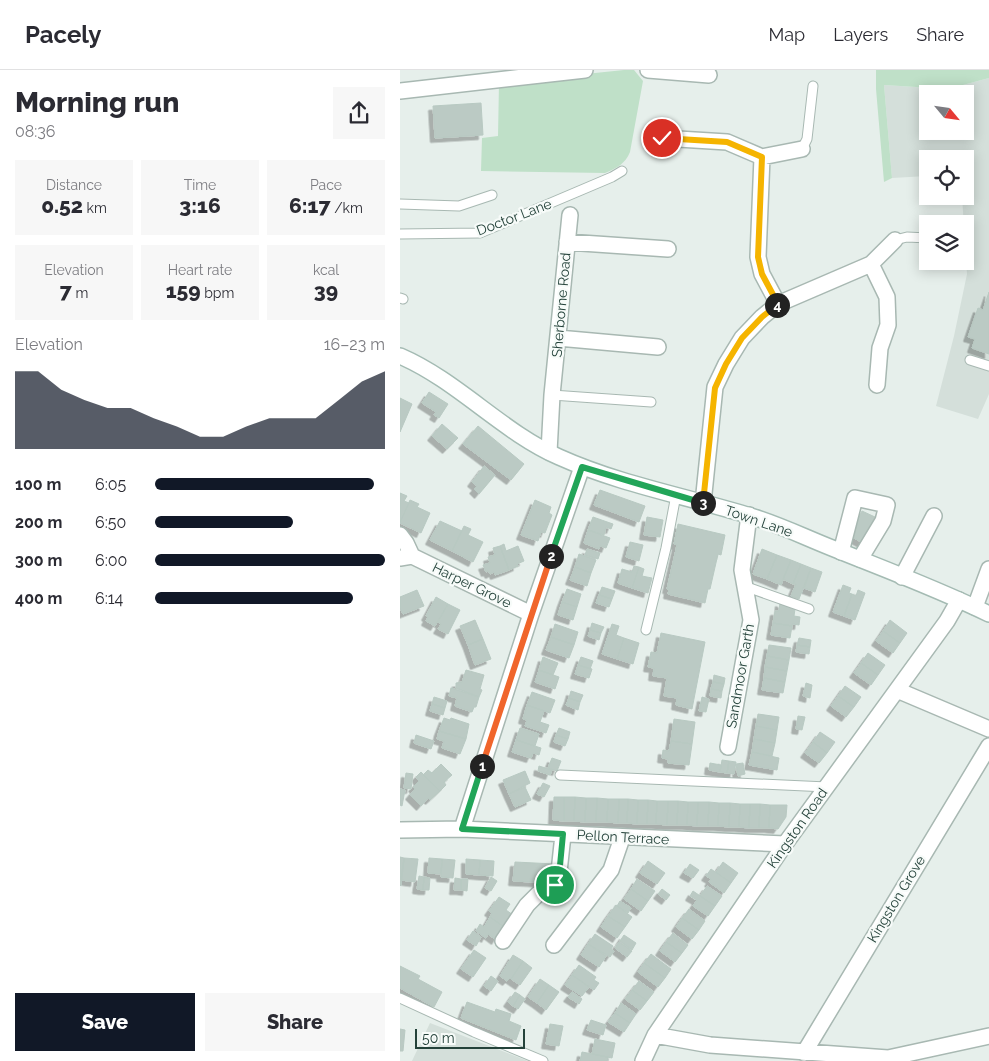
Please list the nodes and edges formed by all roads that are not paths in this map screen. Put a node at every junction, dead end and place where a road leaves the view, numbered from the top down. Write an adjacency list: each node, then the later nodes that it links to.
1 (585, 70): 5 (street)
2 (648, 70): 3 (street)
3 (709, 75)
4 (813, 86): 7 (lane)
5 (400, 91)
6 (662, 138): 8 (street)
7 (802, 149): 8 (street)
8 (762, 157): 19 (street)
9 (622, 171): 13 (lane, Doctor Lane)
10 (492, 195): 11 (lane)
11 (400, 204)
12 (570, 215): 16 (street, Sherborne Road)
13 (400, 234)
14 (919, 238): 15 (lane)
15 (895, 240): 18 (street)
16 (567, 242): 17 (street); 20 (street, Sherborne Road)
17 (668, 249)
18 (871, 264): 19 (street); 25 (street)
19 (778, 304): 31 (street)
20 (558, 338): 21 (street); 26 (street, Sherborne Road)
21 (658, 346)
22 (400, 356): 28 (street, Town Lane)
23 (970, 360): 24 (lane)
24 (989, 366)
25 (877, 385)
26 (552, 395): 27 (lane); 28 (street, Sherborne Road)
27 (651, 402)
28 (549, 452): 29 (street, Town Lane)
29 (582, 467): 30 (street, Town Lane); 44 (street)
30 (676, 495): 31 (street, Town Lane); 45 (lane)
31 (702, 503): 32 (street, Town Lane)
32 (749, 515): 35 (street, Town Lane); 40 (street, Sandmoor Garth)
33 (934, 516): 39 (street)
34 (400, 535): 36 (street, Harper Grove)
35 (841, 552): 37 (street, Town Lane); 37 (street)
36 (406, 557): 44 (street, Harper Grove)
37 (860, 559): 39 (street, Town Lane)
38 (989, 570): 43 (street)
39 (902, 576): 41 (street, Town Lane)
40 (744, 586): 42 (lane); 49 (street, Sandmoor Garth)
41 (959, 600): 43 (street, Town Lane); 46 (street, Kingston Road)
42 (809, 609)
43 (982, 610)
44 (531, 614): 52 (street)
45 (646, 630)
46 (897, 690): 47 (street); 51 (street, Kingston Road)
47 (989, 729)
48 (989, 746): 62 (street, Kingston Grove)
49 (728, 747)
50 (560, 776): 51 (lane)
51 (826, 787): 56 (street, Kingston Road)
52 (462, 829): 53 (street, Pellon Terrace); 54 (street, Pellon Terrace)
53 (400, 830)
54 (563, 834): 55 (street, Pellon Terrace); 57 (street)
55 (622, 838): 56 (street, Pellon Terrace); 58 (street)
56 (785, 844): 60 (street, Kingston Road)
57 (503, 941)
58 (554, 944)
59 (400, 998): 64 (lane)
60 (655, 1035): 62 (street); 65 (street, Kingston Road)
61 (989, 1036): 63 (street)
62 (804, 1053): 63 (street)
63 (888, 1059)
64 (543, 1061)
65 (643, 1061)

